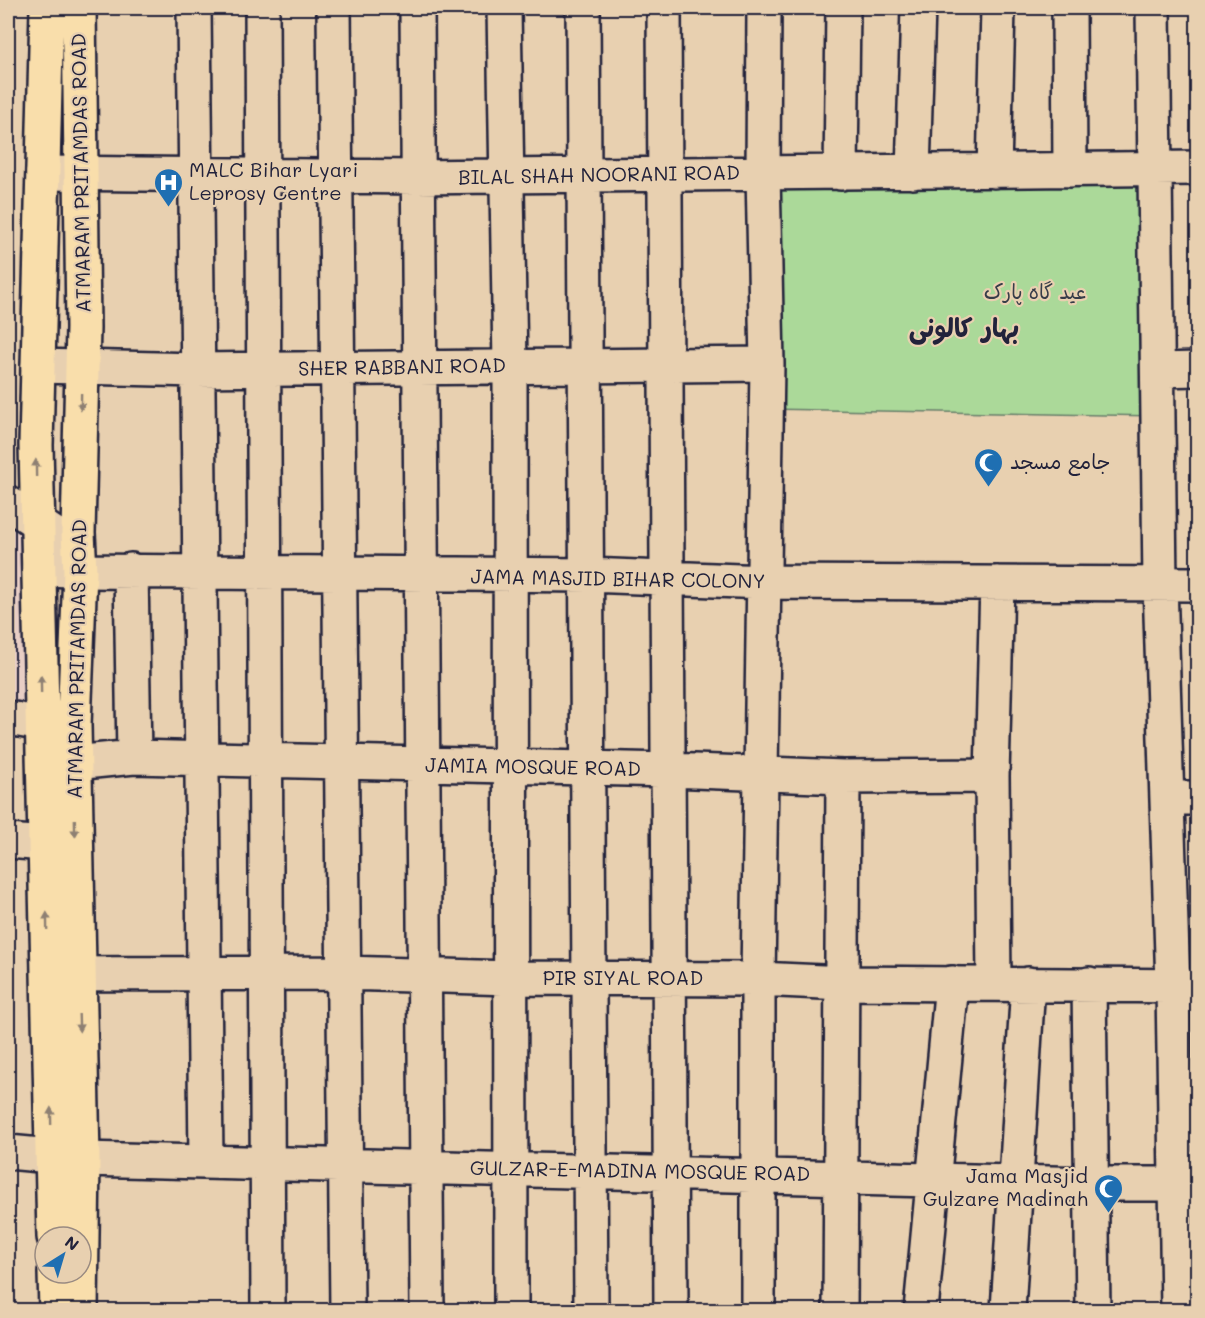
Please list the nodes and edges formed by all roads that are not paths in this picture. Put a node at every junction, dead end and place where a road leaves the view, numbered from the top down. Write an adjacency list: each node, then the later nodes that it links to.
1 (47, 8): 21 (main road, ATMARAM PRITAMDAS ROAD)
2 (79, 8): 24 (main road, ATMARAM PRITAMDAS ROAD)
3 (194, 8): 26 (street)
4 (262, 8): 27 (street)
5 (334, 8): 29 (street)
6 (417, 8): 31 (street)
7 (504, 8): 30 (street)
8 (583, 8): 28 (street)
9 (664, 8): 25 (street)
10 (764, 8): 22 (street)
11 (843, 8): 23 (street)
12 (918, 8): 20 (street)
13 (998, 8): 19 (street)
14 (1069, 8): 17 (street)
15 (1152, 8): 18 (street)
16 (1197, 168): 18 (street)
17 (1070, 170): 18 (street, BILAL SHAH NOORANI ROAD); 19 (street, BILAL SHAH NOORANI ROAD)
18 (1155, 170): 43 (street)
19 (994, 171): 20 (street, BILAL SHAH NOORANI ROAD)
20 (913, 172): 23 (street, BILAL SHAH NOORANI ROAD)
21 (43, 173): 24 (street, BILAL SHAH NOORANI ROAD); 33 (main road, ATMARAM PRITAMDAS ROAD)
22 (763, 173): 23 (street, BILAL SHAH NOORANI ROAD); 25 (street, BILAL SHAH NOORANI ROAD); 32 (street)
23 (841, 173)
24 (81, 174): 26 (street, BILAL SHAH NOORANI ROAD); 38 (main road, ATMARAM PRITAMDAS ROAD)
25 (664, 174): 28 (street, BILAL SHAH NOORANI ROAD); 35 (street)
26 (196, 175): 27 (street, BILAL SHAH NOORANI ROAD); 42 (street)
27 (263, 175): 29 (street, BILAL SHAH NOORANI ROAD); 39 (street)
28 (583, 175): 30 (street, BILAL SHAH NOORANI ROAD); 37 (street)
29 (336, 176): 31 (street, BILAL SHAH NOORANI ROAD); 40 (street)
30 (506, 176): 31 (street, BILAL SHAH NOORANI ROAD); 34 (street)
31 (417, 177): 36 (street)
32 (767, 364): 35 (street, SHER RABBANI ROAD); 56 (street)
33 (38, 366): 38 (street, SHER RABBANI ROAD); 45 (main road, ATMARAM PRITAMDAS ROAD, one-way to 33)
34 (510, 366): 36 (street, SHER RABBANI ROAD); 37 (street, SHER RABBANI ROAD); 54 (street)
35 (666, 366): 37 (street, SHER RABBANI ROAD); 55 (street)
36 (420, 367): 40 (street, SHER RABBANI ROAD); 52 (street)
37 (586, 367): 53 (street)
38 (82, 368): 42 (street, SHER RABBANI ROAD); 46 (main road, ATMARAM PRITAMDAS ROAD, one-way to 46)
39 (262, 368): 40 (street, SHER RABBANI ROAD); 42 (street, SHER RABBANI ROAD); 50 (street)
40 (337, 368): 51 (street)
41 (1197, 369): 43 (street)
42 (197, 370): 49 (street)
43 (1158, 370): 58 (street)
44 (8, 502): 45 (street)
45 (37, 522): 46 (street); 47 (main road, ATMARAM PRITAMDAS ROAD)
46 (79, 560): 47 (street, JAMA MASJID BIHAR COLONY); 48 (street, JAMA MASJID BIHAR COLONY); 62 (main road, ATMARAM PRITAMDAS ROAD)
47 (39, 568): 61 (main road, ATMARAM PRITAMDAS ROAD, one-way to 47)
48 (131, 570): 49 (street, JAMA MASJID BIHAR COLONY); 63 (street)
49 (201, 571): 50 (street, JAMA MASJID BIHAR COLONY); 64 (street)
50 (263, 572): 51 (street, JAMA MASJID BIHAR COLONY); 65 (street)
51 (339, 573): 52 (street, JAMA MASJID BIHAR COLONY); 66 (street)
52 (422, 575): 54 (street, JAMA MASJID BIHAR COLONY); 68 (street)
53 (588, 575): 54 (street, JAMA MASJID BIHAR COLONY); 55 (street, JAMA MASJID BIHAR COLONY); 70 (street)
54 (510, 576): 69 (street)
55 (667, 579): 56 (street, JAMA MASJID BIHAR COLONY); 71 (street)
56 (765, 582): 57 (street, JAMA MASJID BIHAR COLONY); 72 (street)
57 (997, 583): 58 (street, JAMA MASJID BIHAR COLONY); 73 (street)
58 (1160, 584): 59 (street, JAMA MASJID BIHAR COLONY); 75 (street)
59 (1197, 584)
60 (8, 718): 61 (street)
61 (42, 724): 62 (street); 77 (main road, ATMARAM PRITAMDAS ROAD)
62 (74, 730): 67 (main road, ATMARAM PRITAMDAS ROAD)
63 (134, 757): 64 (street, JAMIA MOSQUE ROAD); 67 (street, JAMIA MOSQUE ROAD)
64 (202, 758): 65 (street, JAMIA MOSQUE ROAD); 81 (street)
65 (264, 760): 66 (street, JAMIA MOSQUE ROAD); 78 (street)
66 (341, 761): 68 (street, JAMIA MOSQUE ROAD); 79 (street)
67 (74, 763): 80 (main road, ATMARAM PRITAMDAS ROAD, one-way to 80)
68 (424, 765): 69 (street, JAMIA MOSQUE ROAD); 82 (street)
69 (509, 768): 70 (street, JAMIA MOSQUE ROAD); 85 (street)
70 (589, 769): 71 (street, JAMIA MOSQUE ROAD); 83 (street)
71 (669, 770): 72 (street, JAMIA MOSQUE ROAD); 84 (street)
72 (762, 774): 74 (street, JAMIA MOSQUE ROAD); 86 (street)
73 (992, 776): 74 (street, JAMIA MOSQUE ROAD); 89 (street)
74 (843, 777): 87 (street)
75 (1182, 798): 92 (street)
76 (8, 841): 77 (street)
77 (45, 844): 80 (main road, ATMARAM PRITAMDAS ROAD, one-way to 77)
78 (265, 973): 79 (street, PIR SIYAL ROAD); 81 (street, PIR SIYAL ROAD); 96 (street)
79 (344, 973): 82 (street, PIR SIYAL ROAD); 97 (street)
80 (63, 974): 81 (street, PIR SIYAL ROAD); 94 (main road, ATMARAM PRITAMDAS ROAD)
81 (205, 975): 95 (street)
82 (426, 975): 85 (street, PIR SIYAL ROAD); 98 (street)
83 (590, 977): 84 (street, PIR SIYAL ROAD); 85 (street, PIR SIYAL ROAD); 100 (street)
84 (670, 977): 86 (street, PIR SIYAL ROAD); 101 (street)
85 (511, 978): 99 (street)
86 (759, 979): 87 (street, PIR SIYAL ROAD); 102 (street)
87 (844, 983): 88 (street, PIR SIYAL ROAD); 103 (street)
88 (952, 983): 89 (street, PIR SIYAL ROAD); 104 (street)
89 (994, 983): 90 (street, PIR SIYAL ROAD)
90 (1028, 984): 91 (street, PIR SIYAL ROAD); 105 (street)
91 (1089, 984): 92 (street, PIR SIYAL ROAD); 106 (street)
92 (1185, 986): 107 (street)
93 (8, 1152): 94 (street, GULZAR-E-MADINA MOSQUE ROAD)
94 (68, 1157): 95 (street, GULZAR-E-MADINA MOSQUE ROAD); 108 (main road, ATMARAM PRITAMDAS ROAD); 111 (main road, ATMARAM PRITAMDAS ROAD)
95 (206, 1160): 96 (street, GULZAR-E-MADINA MOSQUE ROAD)
96 (266, 1163): 97 (street, GULZAR-E-MADINA MOSQUE ROAD); 112 (street)
97 (346, 1164): 98 (street, GULZAR-E-MADINA MOSQUE ROAD); 113 (street)
98 (427, 1166): 99 (street, GULZAR-E-MADINA MOSQUE ROAD); 114 (street)
99 (510, 1168): 100 (street, GULZAR-E-MADINA MOSQUE ROAD); 115 (street)
100 (590, 1169): 101 (street, GULZAR-E-MADINA MOSQUE ROAD); 116 (street)
101 (669, 1173): 102 (street, GULZAR-E-MADINA MOSQUE ROAD); 117 (street)
102 (758, 1174): 103 (street, GULZAR-E-MADINA MOSQUE ROAD); 118 (street)
103 (840, 1176): 104 (street, GULZAR-E-MADINA MOSQUE ROAD); 119 (street)
104 (934, 1178): 105 (street, GULZAR-E-MADINA MOSQUE ROAD); 120 (street)
105 (1016, 1181): 106 (street, GULZAR-E-MADINA MOSQUE ROAD); 121 (street)
106 (1092, 1184): 107 (street, GULZAR-E-MADINA MOSQUE ROAD); 122 (street)
107 (1187, 1184): 123 (street)
108 (56, 1225)
109 (55, 1285): 110 (main road)
110 (56, 1311)
111 (81, 1311)
112 (268, 1311)
113 (347, 1311)
114 (427, 1311)
115 (511, 1311)
116 (591, 1311)
117 (671, 1311)
118 (758, 1311)
119 (840, 1311)
120 (921, 1311)
121 (1008, 1311)
122 (1094, 1311)
123 (1178, 1311)

